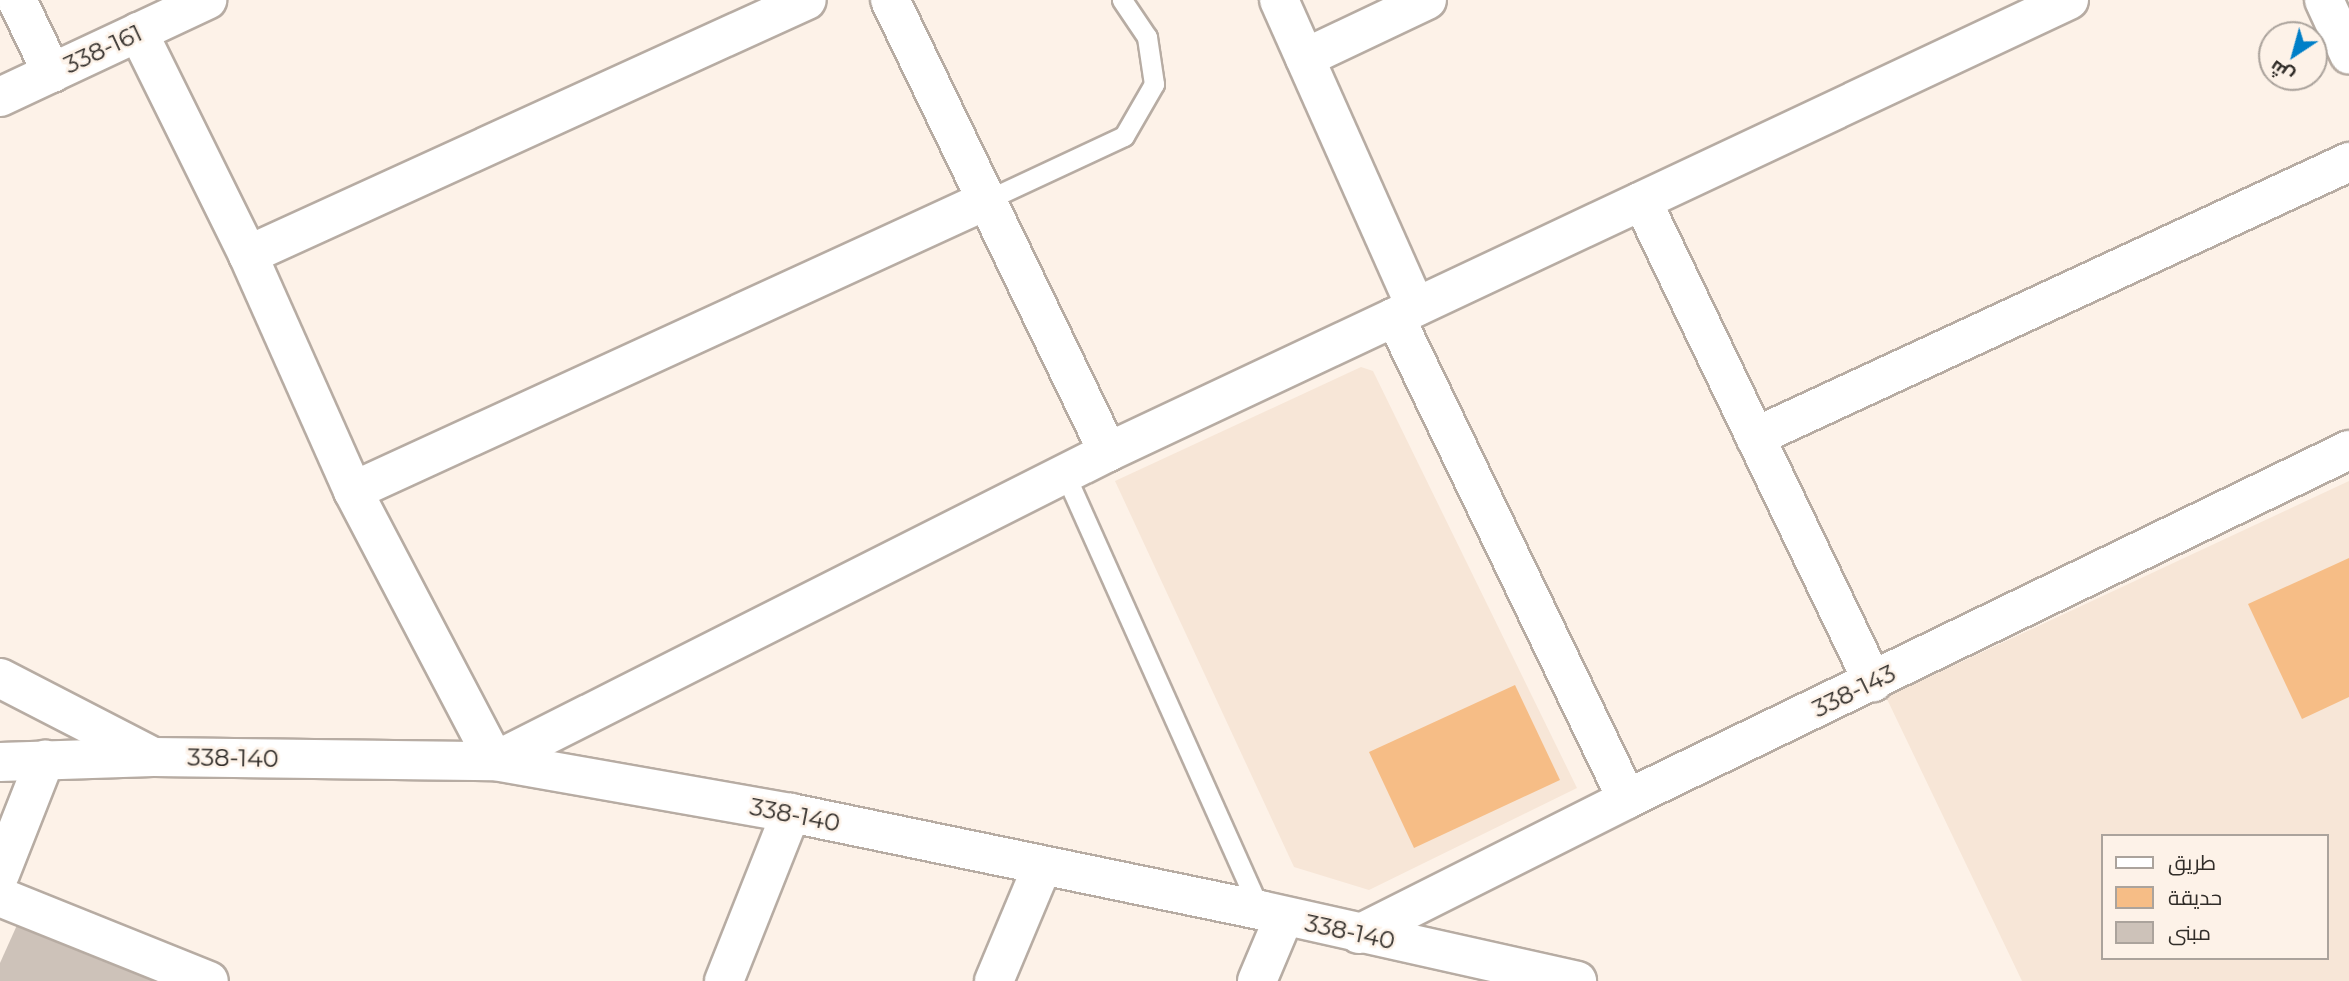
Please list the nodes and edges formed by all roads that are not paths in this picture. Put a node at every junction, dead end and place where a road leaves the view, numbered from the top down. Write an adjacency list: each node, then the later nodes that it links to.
1 (17, 0): 14 (street)
2 (206, 0): 11 (street, 338-161)
3 (807, 0): 19 (street)
4 (890, 0): 17 (street)
5 (1122, 0): 17 (lane)
6 (1279, 0): 13 (street)
7 (1427, 0): 13 (street)
8 (2069, 0): 10 (street)
9 (2324, 0): 12 (street)
10 (2020, 10): 18 (street)
11 (138, 32): 14 (street, 338-161); 19 (street)
12 (2349, 54)
13 (1305, 58): 20 (street)
14 (52, 73): 15 (street, 338-161)
15 (0, 97)
16 (2349, 162): 21 (street)
17 (987, 200): 23 (street); 25 (street)
18 (1642, 201): 20 (street); 21 (street)
19 (248, 255): 25 (street)
20 (1406, 312): 23 (street); 32 (street)
21 (1755, 437): 27 (street)
22 (2349, 450): 27 (street, 338-143)
23 (1108, 452): 24 (street)
24 (1065, 474): 30 (street); 37 (lane)
25 (354, 491): 30 (street)
26 (0, 678): 28 (street)
27 (1873, 682): 32 (street, 338-143)
28 (153, 757): 29 (street, 338-140); 30 (street, 338-140)
29 (44, 760): 31 (street, 338-140); 35 (street)
30 (495, 761): 33 (street, 338-140)
31 (0, 762)
32 (1627, 799): 38 (street, 338-143)
33 (791, 813): 34 (street, 338-140); 41 (street)
34 (1042, 867): 37 (street, 338-140); 42 (street)
35 (0, 874)
36 (0, 897): 40 (street)
37 (1272, 914): 38 (street, 338-140); 43 (street)
38 (1359, 934): 39 (street, 338-140)
39 (1532, 976): 44 (street, 338-140)
40 (209, 981)
41 (724, 981)
42 (994, 981)
43 (1257, 981)
44 (1577, 981)

